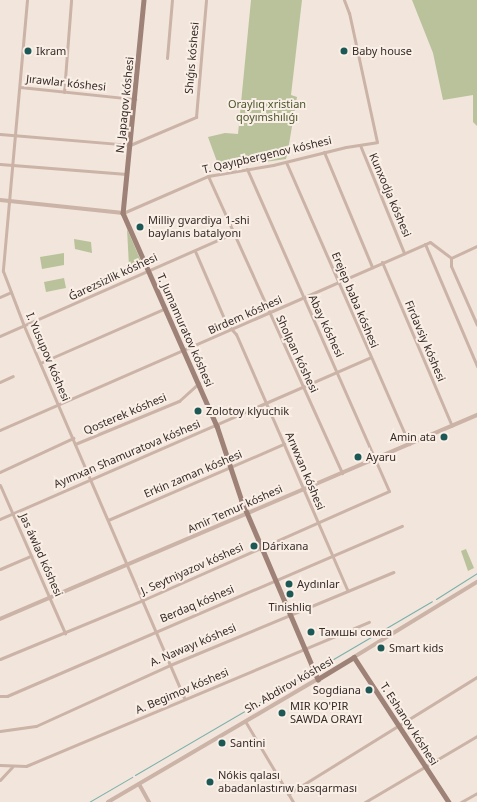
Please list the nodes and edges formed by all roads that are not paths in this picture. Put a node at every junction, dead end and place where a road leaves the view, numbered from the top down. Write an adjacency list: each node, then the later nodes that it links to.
1 (28, 0): 8 (street, I. Yusupov kóshesi)
2 (71, 0): 9 (street)
3 (144, 0): 10 (main road, N. Japaqov kóshesi)
4 (172, 0): 7 (street)
5 (206, 0): 14 (street, Shıǵıs kóshesi)
6 (344, 0): 13 (street, T. Qayıpbergenov kóshesi)
7 (167, 58)
8 (20, 87): 9 (street, Jırawlar kóshesi); 12 (street, I. Yusupov kóshesi)
9 (64, 92): 10 (street, Jırawlar kóshesi)
10 (135, 99): 14 (main road, N. Japaqov kóshesi)
11 (0, 134): 12 (street)
12 (15, 135): 14 (street); 18 (street, I. Yusupov kóshesi)
13 (360, 145): 15 (street, T. Qayıpbergenov kóshesi); 29 (street, Kunxodja kóshesi)
14 (130, 146): 20 (main road, N. Japaqov kóshesi)
15 (324, 152): 16 (street, T. Qayıpbergenov kóshesi); 32 (street)
16 (286, 162): 19 (street, T. Qayıpbergenov kóshesi); 35 (street, Erejep baba kóshesi)
17 (0, 164): 18 (street)
18 (13, 166): 20 (street); 23 (street, I. Yusupov kóshesi)
19 (247, 169): 21 (street, T. Qayıpbergenov kóshesi); 38 (street, Abay kóshesi)
20 (127, 174): 24 (main road, N. Japaqov kóshesi)
21 (208, 176): 24 (street, T. Qayıpbergenov kóshesi); 25 (street, Sholpan kóshesi)
22 (0, 200): 23 (street, T. Qayıpbergenov kóshesi)
23 (9, 201): 24 (street, T. Qayıpbergenov kóshesi); 34 (street, I. Yusupov kóshesi)
24 (123, 213): 33 (main road, T. Jumamuratov kóshesi)
25 (233, 232): 28 (street, Ǵarezsizlik kóshesi); 40 (street, Sholpan kóshesi)
26 (424, 244): 29 (street, Birdem kóshesi); 30 (street, Birdem kóshesi); 48 (street, Kunxodja kóshesi)
27 (477, 246): 30 (street)
28 (195, 250): 33 (street, Ǵarezsizlik kóshesi); 43 (street, Arıwxan kóshesi)
29 (404, 253): 31 (street, Birdem kóshesi)
30 (451, 258): 41 (street)
31 (382, 262): 32 (street, Birdem kóshesi); 58 (street, Firdavsiy kóshesi)
32 (372, 267): 35 (street, Birdem kóshesi)
33 (148, 269): 39 (main road, T. Jumamuratov kóshesi); 42 (street, Ǵarezsizlik kóshesi)
34 (2, 271): 36 (street, I. Yusupov kóshesi)
35 (338, 282): 38 (street, Birdem kóshesi); 46 (street, Erejep baba kóshesi)
36 (11, 292): 37 (street); 42 (street, I. Yusupov kóshesi)
37 (0, 297)
38 (303, 298): 40 (street, Birdem kóshesi); 49 (street, Abay kóshesi)
39 (166, 308): 45 (main road, T. Jumamuratov kóshesi); 47 (street)
40 (269, 314): 43 (street, Birdem kóshesi); 53 (street, Sholpan kóshesi)
41 (477, 325)
42 (24, 326): 44 (street, Ǵarezsizlik kóshesi); 47 (street, I. Yusupov kóshesi)
43 (233, 330): 45 (street, Birdem kóshesi); 55 (street, Arıwxan kóshesi)
44 (0, 336)
45 (185, 350): 52 (main road, T. Jumamuratov kóshesi); 54 (street, Birdem kóshesi)
46 (370, 357): 49 (street, Ayımxan Shamuratova kóshesi); 63 (street, Erejep baba kóshesi)
47 (40, 363): 54 (street, I. Yusupov kóshesi)
48 (477, 366)
49 (337, 372): 53 (street, Ayımxan Shamuratova kóshesi); 64 (street, Abay kóshesi)
50 (13, 376): 51 (street)
51 (0, 382)
52 (199, 383): 57 (main road, T. Jumamuratov kóshesi); 61 (street, Qosterek kóshesi)
53 (302, 387): 55 (street, Ayımxan Shamuratova kóshesi); 67 (street, Sholpan kóshesi)
54 (58, 404): 59 (street, Birdem kóshesi); 60 (street, I. Yusupov kóshesi)
55 (266, 404): 57 (street, Ayımxan Shamuratova kóshesi); 62 (street, Arıwxan kóshesi)
56 (477, 415): 58 (street, Amir Temur kóshesi)
57 (217, 426): 65 (main road, T. Jumamuratov kóshesi); 68 (street, Ayımxan Shamuratova kóshesi)
58 (452, 426): 63 (street, Amir Temur kóshesi)
59 (0, 430)
60 (73, 438): 61 (street, I. Yusupov kóshesi); 66 (street, Qosterek kóshesi)
61 (75, 444): 68 (street, I. Yusupov kóshesi)
62 (284, 444): 65 (street, Erkin zaman kóshesi); 70 (street, Arıwxan kóshesi)
63 (409, 444): 64 (street, Amir Temur kóshesi)
64 (375, 459): 67 (street, Amir Temur kóshesi); 71 (street, Abay kóshesi)
65 (232, 467): 72 (main road, T. Jumamuratov kóshesi); 75 (street, Erkin zaman kóshesi)
66 (0, 472)
67 (342, 473): 70 (street, Amir Temur kóshesi)
68 (90, 479): 73 (street, Ayımxan Shamuratova kóshesi); 75 (street, I. Yusupov kóshesi)
69 (0, 485): 73 (street, Jas áwlad kóshesi)
70 (303, 489): 72 (street, Amir Temur kóshesi); 76 (street, Arıwxan kóshesi)
71 (389, 491): 76 (street, J. Seytniyazov kóshesi)
72 (248, 513): 78 (main road, T. Jumamuratov kóshesi); 81 (street, Amir Temur kóshesi)
73 (12, 514): 74 (street, Ayımxan Shamuratova kóshesi); 79 (street, Jas áwlad kóshesi)
74 (0, 519)
75 (108, 520): 81 (street, I. Yusupov kóshesi)
76 (317, 524): 78 (street, J. Seytniyazov kóshesi); 80 (street, Arıwxan kóshesi)
77 (402, 526): 80 (street, Berdaq kóshesi)
78 (262, 548): 84 (main road, T. Jumamuratov kóshesi); 88 (street, J. Seytniyazov kóshesi)
79 (31, 556): 82 (street); 87 (street, Jas áwlad kóshesi)
80 (332, 557): 84 (street, Berdaq kóshesi); 86 (street, Arıwxan kóshesi)
81 (128, 565): 87 (street, Amir Temur kóshesi); 88 (street, I. Yusupov kóshesi)
82 (0, 569)
83 (394, 572): 86 (street, A. Nawayı kóshesi)
84 (276, 580): 89 (main road, T. Jumamuratov kóshesi); 92 (street, Berdaq kóshesi)
85 (477, 582): 95 (street, Sh. Abdirov kóshesi)
86 (348, 591): 89 (street, A. Nawayı kóshesi)
87 (50, 598): 90 (street, Amir Temur kóshesi); 93 (street, Jas áwlad kóshesi)
88 (143, 600): 92 (street, I. Yusupov kóshesi); 93 (street, J. Seytniyazov kóshesi)
89 (291, 614): 94 (main road, T. Jumamuratov kóshesi); 97 (street, A. Nawayı kóshesi)
90 (0, 619)
91 (369, 622): 94 (street, A. Begimov kóshesi)
92 (156, 631): 97 (street, I. Yusupov kóshesi); 100 (street, Berdaq kóshesi)
93 (65, 633): 96 (street, J. Seytniyazov kóshesi)
94 (305, 648): 99 (main road, T. Jumamuratov kóshesi); 101 (street, A. Begimov kóshesi)
95 (354, 657): 99 (main road, Sh. Abdirov kóshesi); 103 (main road, T. Eshanov kóshesi)
96 (0, 659)
97 (170, 664): 101 (street, I. Yusupov kóshesi); 104 (street, A. Nawayı kóshesi)
98 (477, 677): 103 (street)
99 (318, 679): 102 (street, Sh. Abdirov kóshesi)
100 (0, 696)
101 (185, 699): 107 (street, A. Begimov kóshesi)
102 (245, 721): 110 (street, Sh. Abdirov kóshesi); 112 (street)
103 (399, 725): 108 (main road, T. Eshanov kóshesi); 112 (street)
104 (0, 731)
105 (477, 736): 108 (street)
106 (0, 765): 107 (street, A. Begimov kóshesi)
107 (12, 767): 109 (street)
108 (427, 767): 116 (street); 117 (main road, T. Eshanov kóshesi)
109 (0, 780)
110 (139, 784): 113 (street, Sh. Abdirov kóshesi); 114 (street)
111 (477, 793): 118 (street)
112 (288, 794): 115 (street)
113 (108, 802)
114 (149, 802)
115 (293, 802)
116 (364, 802)
117 (449, 802)
118 (461, 802)

